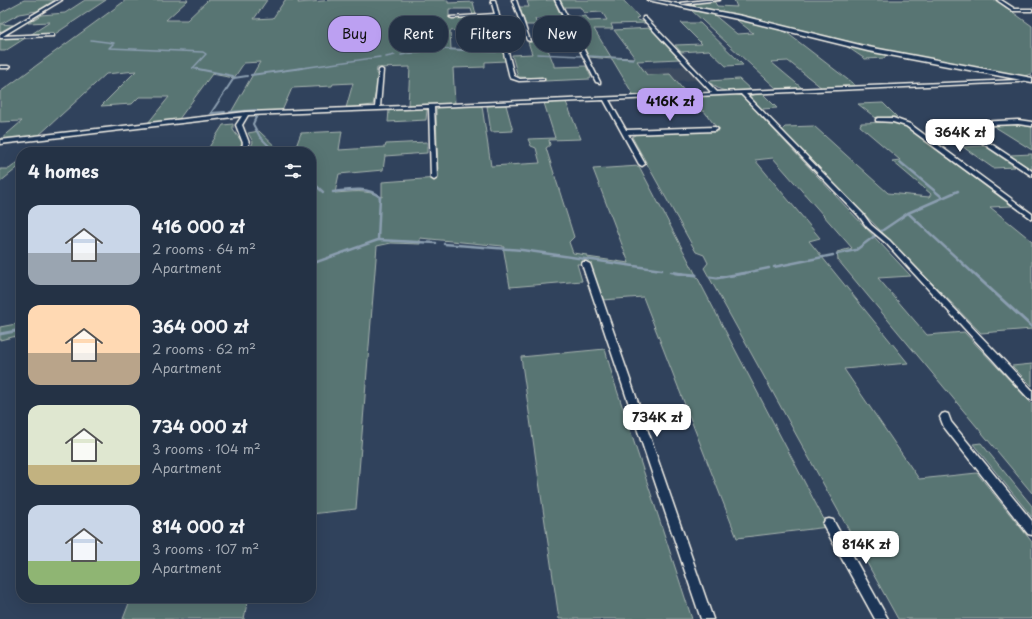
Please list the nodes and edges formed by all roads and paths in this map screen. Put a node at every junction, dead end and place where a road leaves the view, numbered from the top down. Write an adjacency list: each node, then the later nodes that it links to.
1 (60, 0): 17 (street)
2 (493, 0): 11 (street)
3 (514, 0): 18 (street)
4 (557, 0): 25 (street)
5 (650, 0): 9 (street)
6 (678, 0): 9 (street)
7 (718, 0): 9 (street)
8 (999, 0): 10 (street)
9 (683, 5): 23 (street)
10 (1032, 10)
11 (497, 15): 12 (street); 22 (street)
12 (473, 16)
13 (452, 17): 14 (street)
14 (456, 17)
15 (644, 18): 27 (street)
16 (53, 35): 17 (street)
17 (0, 36)
18 (529, 40)
19 (0, 67): 20 (street)
20 (8, 67)
21 (381, 70): 30 (street)
22 (542, 79)
23 (1024, 79): 24 (street); 26 (street)
24 (1032, 80)
25 (598, 82)
26 (742, 93): 27 (street); 43 (street)
27 (716, 94): 28 (street)
28 (605, 98): 29 (street); 35 (street)
29 (431, 106): 30 (street); 40 (street)
30 (377, 108): 31 (street)
31 (246, 114): 36 (street); 37 (street)
32 (878, 120): 41 (street)
33 (1032, 124): 39 (street)
34 (715, 129): 35 (street)
35 (625, 132): 38 (street)
36 (0, 142)
37 (245, 147)
38 (642, 164)
39 (1032, 174)
40 (434, 178)
41 (1032, 217)
42 (586, 264): 47 (street)
43 (1032, 396)
44 (944, 417): 46 (street)
45 (829, 524): 48 (street)
46 (1032, 530)
47 (706, 619)
48 (882, 619)

